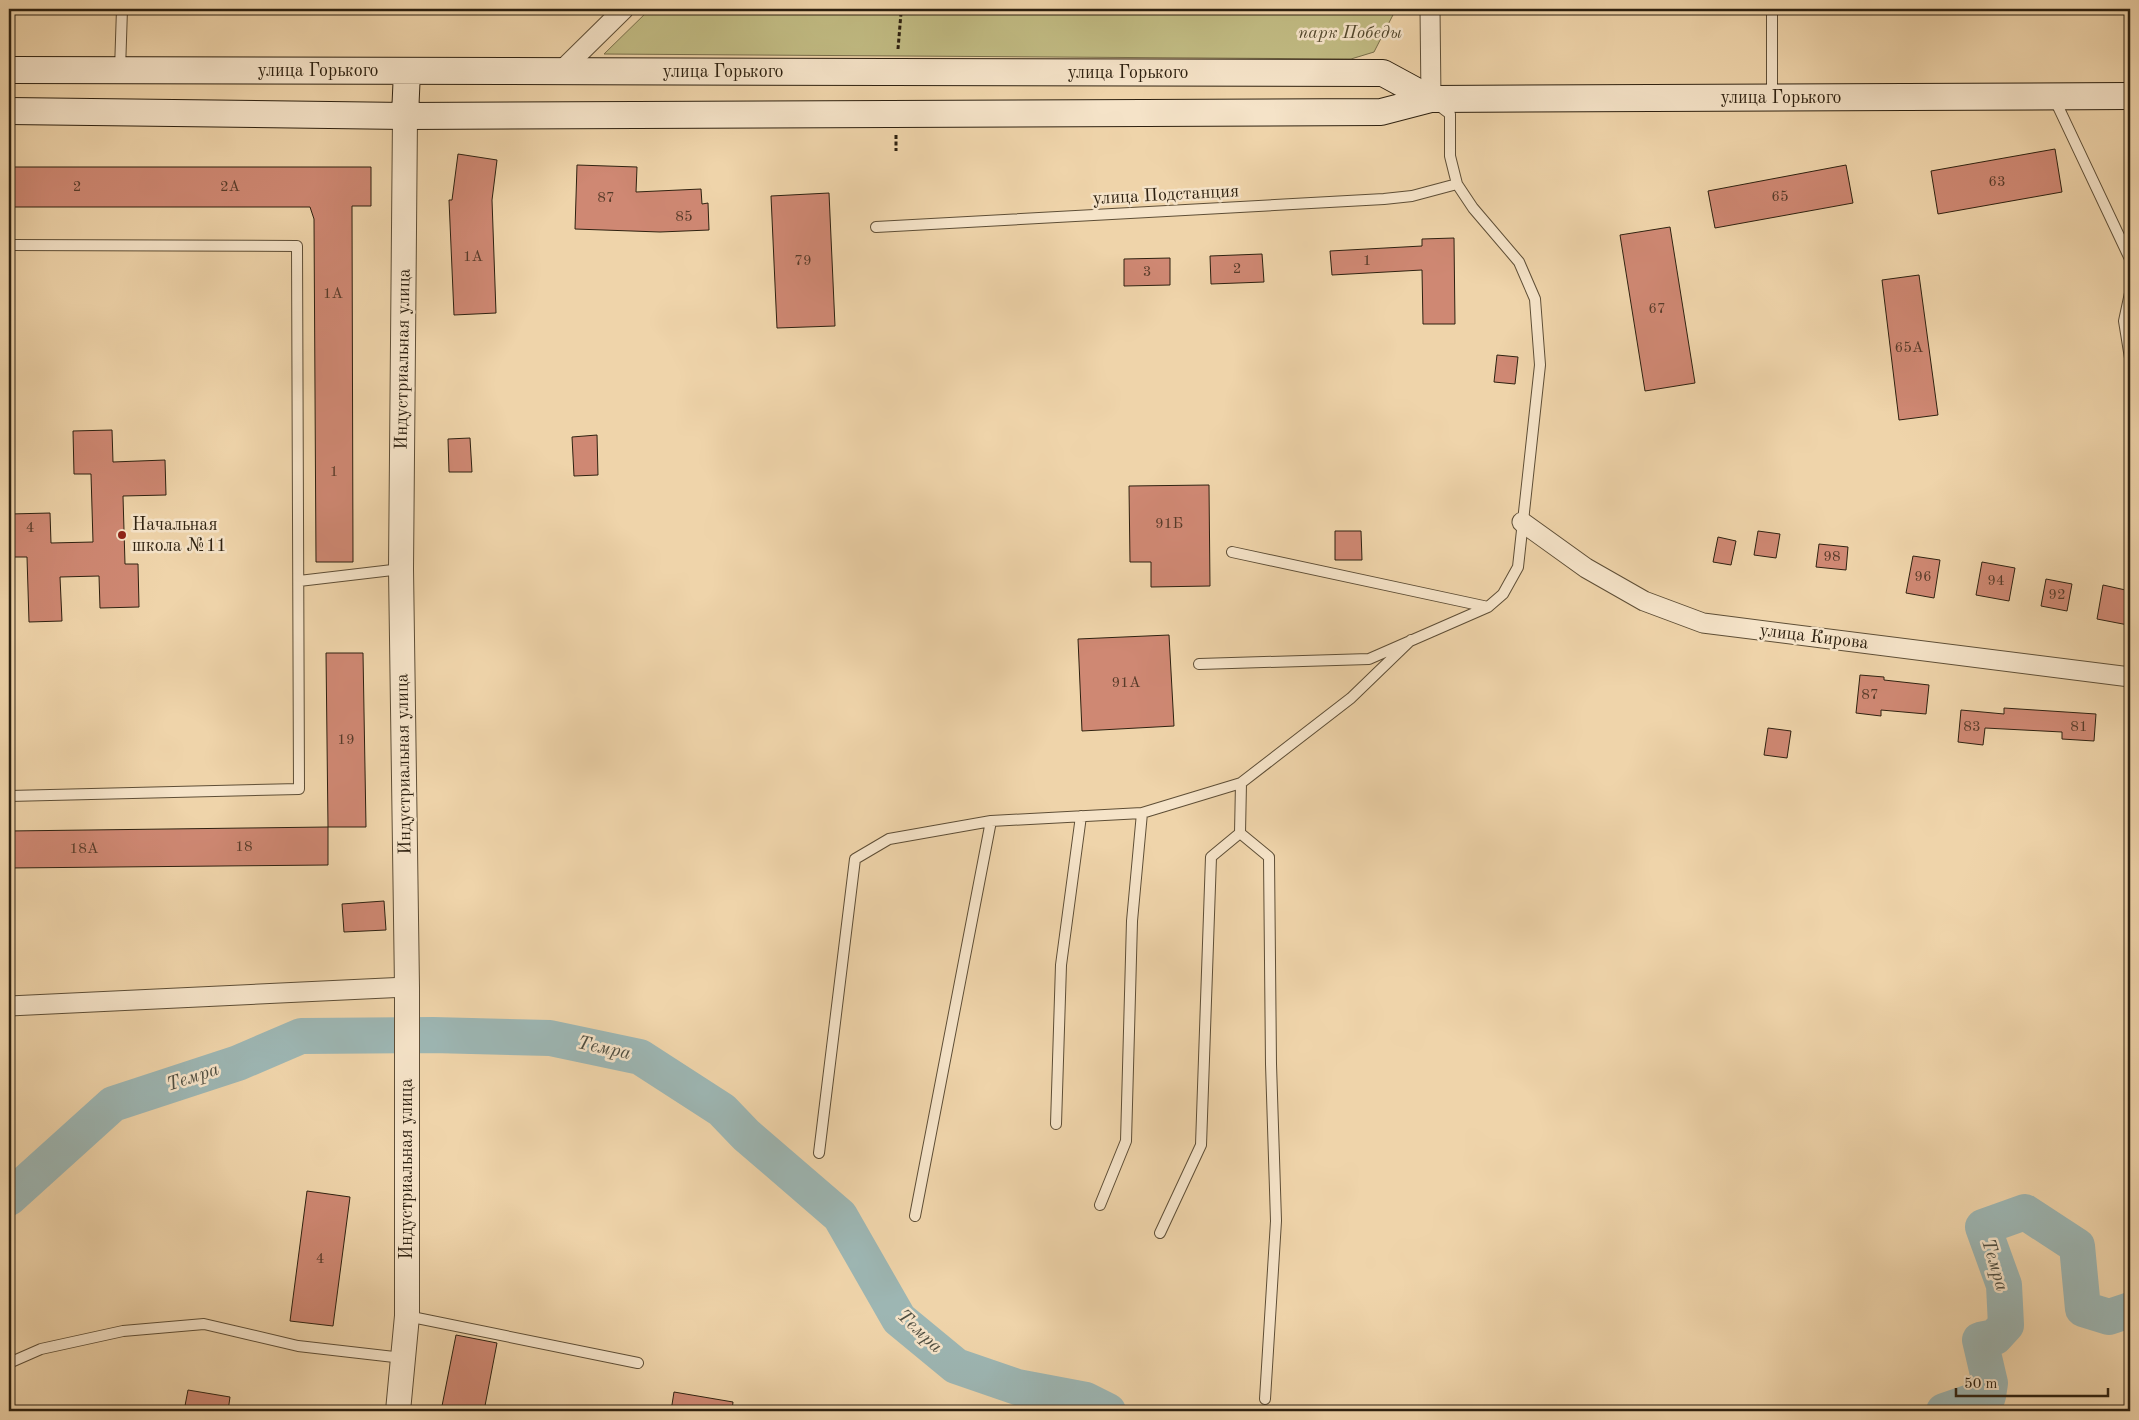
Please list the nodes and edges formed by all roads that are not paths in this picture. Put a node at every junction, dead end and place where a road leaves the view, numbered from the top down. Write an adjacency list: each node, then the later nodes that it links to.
1 (122, 9): 6 (lane)
2 (624, 9): 8 (street)
3 (1430, 9): 12 (street)
4 (1772, 9): 11 (lane)
5 (9, 70): 6 (main road, улица Горького)
6 (120, 71): 7 (main road, улица Горького)
7 (406, 71): 8 (main road, улица Горького); 14 (main road)
8 (560, 72): 12 (main road, улица Горького)
9 (2130, 96): 10 (main road, улица Горького)
10 (2054, 97): 11 (main road, улица Горького); 18 (lane)
11 (1772, 98): 12 (main road, улица Горького)
12 (1431, 99): 14 (main road, улица Горького); 15 (lane)
13 (9, 111): 14 (main road, улица Горького)
14 (405, 116): 23 (street, Индустриальная улица)
15 (1456, 184): 16 (lane, улица Подстанция); 21 (lane)
16 (876, 227)
17 (9, 244): 24 (lane)
18 (2130, 260)
19 (2130, 293): 20 (lane)
20 (2130, 358)
21 (1522, 522): 25 (lane); 28 (street, улица Кирова)
22 (1232, 552): 25 (lane)
23 (401, 569): 24 (lane); 35 (street, Индустриальная улица)
24 (299, 581): 30 (lane)
25 (1488, 607): 26 (lane)
26 (1411, 640): 27 (lane); 29 (lane)
27 (1199, 664)
28 (2130, 677)
29 (1241, 783): 31 (lane); 34 (lane)
30 (9, 796)
31 (1142, 813): 32 (lane); 39 (lane)
32 (1081, 816): 33 (lane); 37 (lane)
33 (991, 821): 38 (lane); 40 (lane)
34 (1240, 833): 41 (lane); 46 (lane)
35 (407, 987): 36 (street); 42 (street, Индустриальная улица)
36 (9, 1006)
37 (1056, 1124)
38 (819, 1153)
39 (1100, 1205)
40 (915, 1216)
41 (1160, 1232)
42 (408, 1316): 43 (street, Индустриальная улица); 45 (lane)
43 (403, 1358): 44 (lane); 47 (street, Индустриальная улица)
44 (9, 1363)
45 (638, 1363)
46 (1265, 1399)
47 (398, 1411)

